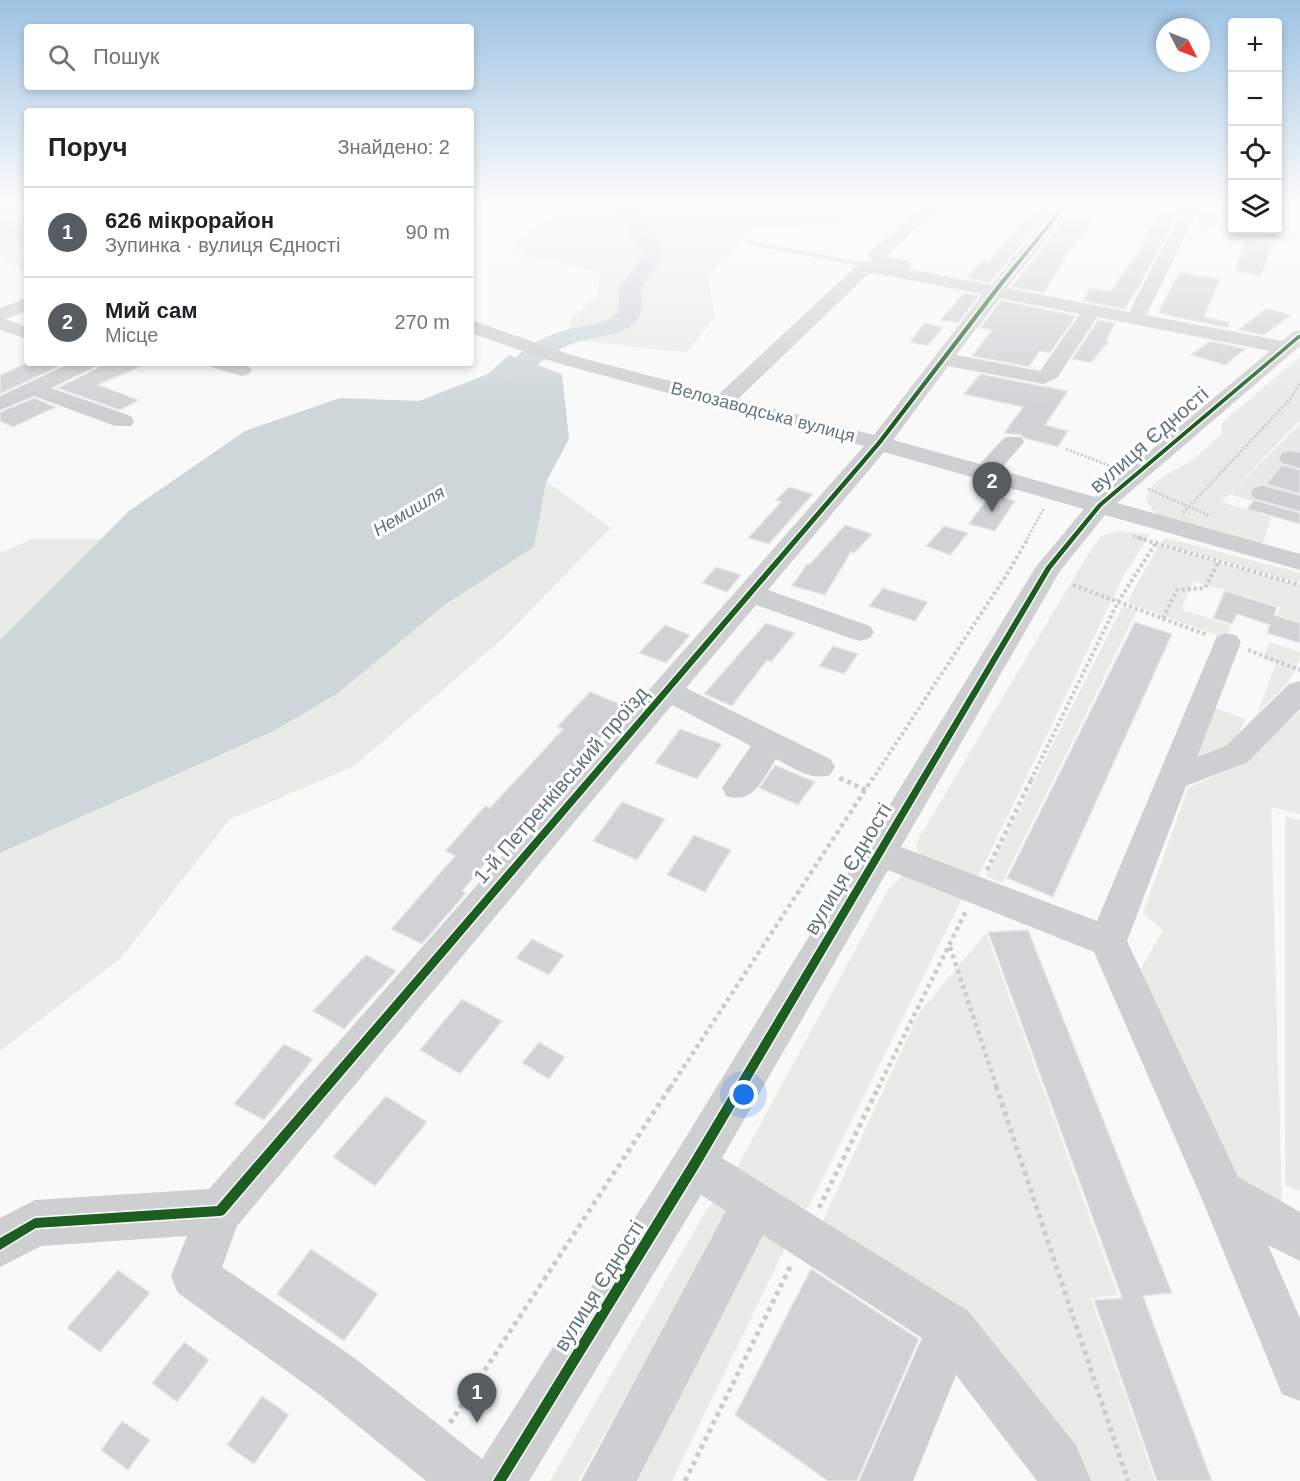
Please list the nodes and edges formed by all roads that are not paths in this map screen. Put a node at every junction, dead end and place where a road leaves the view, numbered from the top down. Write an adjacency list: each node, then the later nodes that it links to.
1 (860, 272): 19 (street)
2 (922, 272): 5 (street)
3 (1010, 272): 5 (street, 1-й Петренківський проїзд)
4 (1158, 272): 9 (street)
5 (998, 287): 7 (street); 14 (street, 1-й Петренківський проїзд)
6 (24, 305): 8 (street)
7 (1092, 310): 9 (street); 14 (street)
8 (0, 315)
9 (1135, 318): 13 (street)
10 (0, 324): 12 (street)
11 (474, 327): 19 (street, Велозаводська вулиця)
12 (24, 332)
13 (1293, 342): 28 (street, вулиця Єдності)
14 (943, 358): 23 (street, 1-й Петренківський проїзд)
15 (82, 366): 18 (street)
16 (228, 366): 17 (street)
17 (242, 370)
18 (33, 389): 20 (street); 21 (street)
19 (724, 401): 23 (street, Велозаводська вулиця)
20 (0, 404)
21 (123, 421)
22 (1013, 442): 25 (street)
23 (879, 443): 25 (street, Велозаводська вулиця); 30 (street, 1-й Петренківський проїзд)
24 (1283, 472): 26 (street); 27 (street)
25 (985, 473): 28 (street, Велозаводська вулиця)
26 (1300, 482)
27 (1300, 504)
28 (1100, 505): 29 (street, Велозаводська вулиця); 39 (street, вулиця Єдності)
29 (1300, 562)
30 (749, 593): 31 (street); 33 (street, 1-й Петренківський проїзд)
31 (860, 632)
32 (1227, 642): 37 (street)
33 (666, 690): 35 (street); 44 (street, 1-й Петренківський проїзд)
34 (1300, 692): 37 (street)
35 (771, 743): 36 (street); 38 (street)
36 (819, 767)
37 (1171, 779): 40 (street)
38 (738, 788)
39 (879, 852): 40 (street); 41 (street, вулиця Єдності)
40 (1108, 941): 42 (street)
41 (694, 1165): 43 (street); 50 (street, вулиця Єдності)
42 (1222, 1193): 45 (street); 48 (street)
43 (754, 1204): 47 (street); 51 (street)
44 (220, 1211): 46 (street); 49 (street, 1-й Петренківський проїзд)
45 (1300, 1238)
46 (0, 1244)
47 (951, 1328): 52 (street); 53 (street)
48 (1300, 1376)
49 (450, 1466)
50 (500, 1481)
51 (608, 1481)
52 (886, 1481)
53 (1064, 1481)

